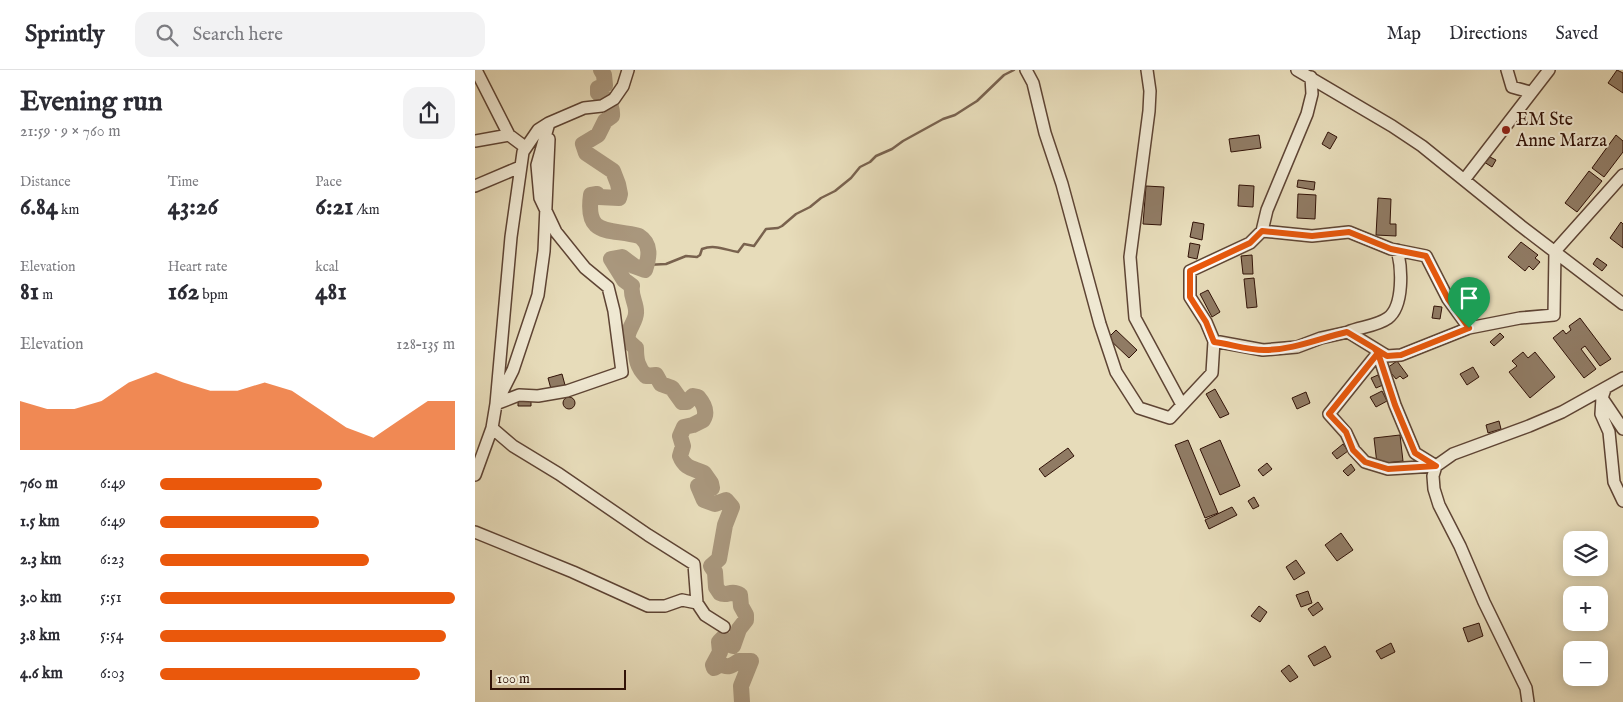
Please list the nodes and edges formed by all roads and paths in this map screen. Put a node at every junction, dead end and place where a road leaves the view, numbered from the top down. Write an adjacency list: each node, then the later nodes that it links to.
1 (476, 70): 11 (street)
2 (628, 70): 10 (street)
3 (1026, 70): 30 (street)
4 (1147, 70): 30 (street)
5 (1297, 70): 8 (street)
6 (1507, 70): 9 (street)
7 (1549, 70): 9 (street)
8 (1311, 77): 16 (street); 19 (street)
9 (1531, 92): 16 (street)
10 (549, 123): 13 (street); 18 (street)
11 (509, 135): 12 (street); 13 (street)
12 (475, 142)
13 (525, 147): 14 (street)
14 (520, 166): 17 (street); 29 (street)
15 (1623, 175): 21 (street)
16 (1464, 180): 21 (street)
17 (475, 186)
18 (546, 213): 29 (street); 29 (street)
19 (1262, 231): 20 (street); 25 (street)
20 (1397, 250): 23 (street); 24 (street)
21 (1555, 251): 22 (street); 23 (street)
22 (1623, 304)
23 (1469, 328): 26 (street)
24 (1347, 332): 25 (street); 26 (street)
25 (1214, 342): 30 (street)
26 (1376, 350): 33 (street); 33 (street)
27 (1623, 378): 28 (street)
28 (1604, 394): 32 (street); 33 (street); 35 (street)
29 (496, 404): 31 (street)
30 (1182, 406)
31 (493, 428): 34 (street); 37 (street)
32 (1623, 429)
33 (1436, 466): 39 (street)
34 (475, 475)
35 (1623, 501)
36 (475, 532): 37 (street)
37 (697, 603): 38 (street)
38 (724, 627)
39 (1528, 702)

